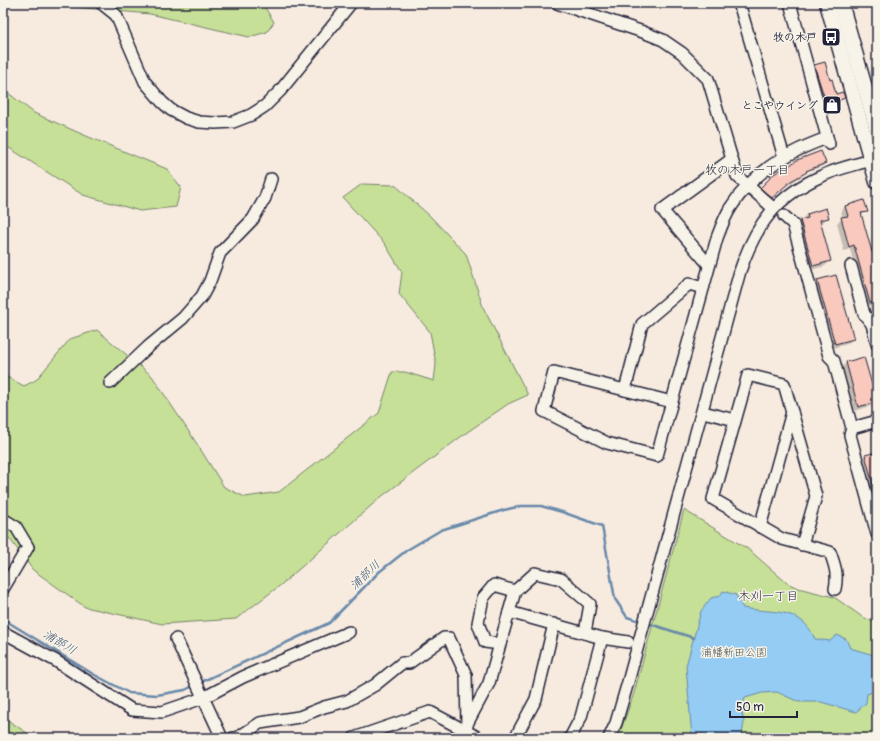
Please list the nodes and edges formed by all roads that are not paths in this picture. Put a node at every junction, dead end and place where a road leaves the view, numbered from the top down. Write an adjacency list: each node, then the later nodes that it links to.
1 (101, 3): 2 (street)
2 (351, 3)
3 (557, 3): 10 (street)
4 (739, 3): 9 (street)
5 (790, 3): 9 (street)
6 (827, 3): 11 (main road)
7 (841, 3): 8 (main road)
8 (877, 130)
9 (784, 157): 14 (street)
10 (732, 159): 14 (street); 17 (street)
11 (875, 159): 13 (main road); 15 (street)
12 (271, 179): 21 (street)
13 (877, 182)
14 (749, 186): 15 (street); 17 (street)
15 (773, 208): 24 (street)
16 (784, 216): 28 (street)
17 (709, 265): 19 (street)
18 (850, 266): 20 (street)
19 (703, 288): 22 (street); 23 (street)
20 (877, 344)
21 (110, 383)
22 (625, 390): 23 (street); 23 (street)
23 (672, 402)
24 (703, 412): 26 (street); 54 (street)
25 (792, 412): 26 (street); 30 (street); 32 (street)
26 (735, 420): 30 (street)
27 (877, 421): 28 (street)
28 (852, 428): 31 (street)
29 (3, 519): 33 (street)
30 (760, 527): 32 (street)
31 (877, 534)
32 (802, 545): 34 (street)
33 (3, 589)
34 (835, 589)
35 (515, 591): 36 (street); 40 (street); 44 (street)
36 (509, 612): 37 (street); 44 (street)
37 (554, 624): 40 (street); 52 (street)
38 (3, 632): 45 (street)
39 (350, 632): 45 (street)
40 (585, 633): 41 (street)
41 (602, 638): 43 (street); 53 (street)
42 (176, 639): 45 (street)
43 (628, 642)
44 (500, 644): 46 (street)
45 (204, 698): 48 (street)
46 (466, 728): 47 (street); 49 (street); 51 (street)
47 (373, 735): 50 (street)
48 (222, 738)
49 (233, 738)
50 (354, 738)
51 (479, 738)
52 (515, 738)
53 (570, 738)
54 (609, 738)

